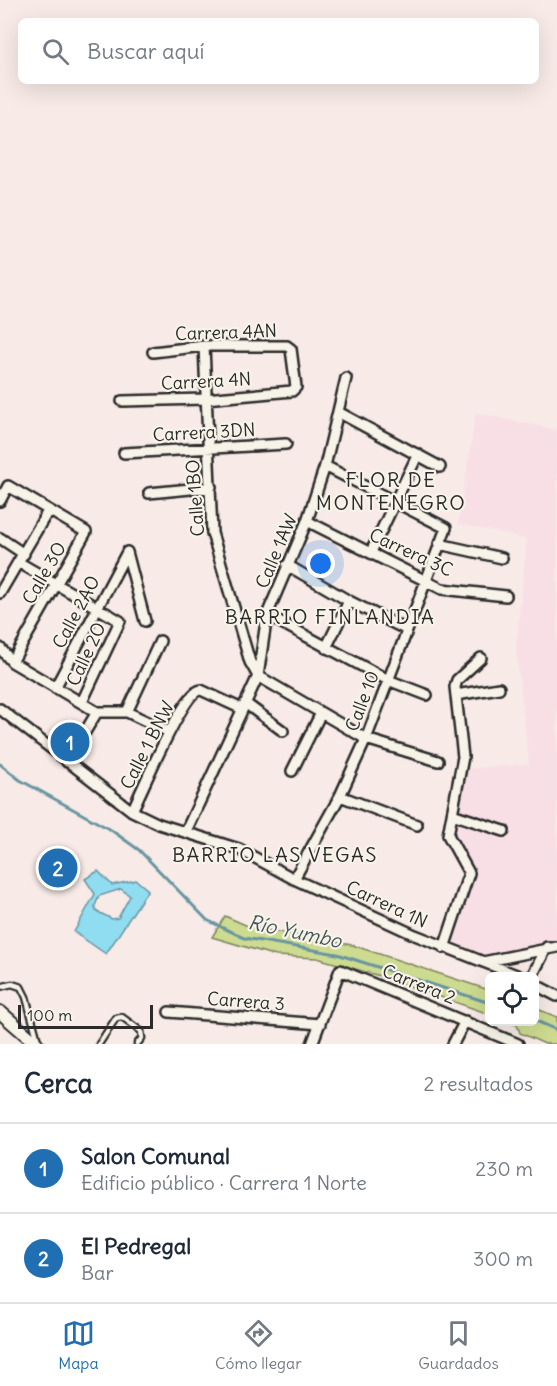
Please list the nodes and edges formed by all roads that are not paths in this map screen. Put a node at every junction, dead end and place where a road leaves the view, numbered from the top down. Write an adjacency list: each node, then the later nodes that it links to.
1 (204, 346): 2 (street, Carrera 4AN); 4 (street, Carrera 4AN); 5 (street, Calle 1BO)
2 (153, 352)
3 (346, 378): 7 (street, Calle 1AW)
4 (292, 391): 5 (street, Carrera 4N)
5 (205, 399): 6 (street, Carrera 4N); 9 (street, Calle 1BO)
6 (122, 401)
7 (338, 412): 11 (street); 12 (street, Calle 1AW)
8 (286, 444): 9 (street, Carrera 3DN)
9 (209, 449): 10 (street, Carrera 3DN); 14 (street, Calle 1BO)
10 (124, 453)
11 (418, 454): 13 (street); 16 (street)
12 (325, 466): 16 (street); 19 (street, Calle 1AW)
13 (440, 466)
14 (211, 487): 15 (street); 40 (street, Calle 1BO)
15 (149, 493)
16 (396, 500): 21 (street, Calle 10); 22 (street)
17 (0, 501): 18 (street)
18 (48, 511): 23 (street); 27 (street, Calle 3O)
19 (307, 521): 22 (street, Carrera 3C); 25 (street, Calle 1AW)
20 (0, 538): 23 (street)
21 (440, 544): 24 (street); 26 (street, Calle 10)
22 (371, 552): 26 (street, Carrera 3C)
23 (21, 558): 27 (street); 28 (street)
24 (502, 558)
25 (287, 565): 30 (street); 32 (street, Calle 1AW)
26 (426, 580): 29 (street, Carrera 3C); 34 (street, Calle 10)
27 (56, 584): 31 (street); 39 (street, Calle 3O)
28 (0, 593)
29 (506, 596)
30 (350, 601): 34 (street); 37 (street)
31 (96, 607): 33 (street, Calle 2AO); 42 (street, Calle 2AO); 46 (street, Calle 2O)
32 (267, 615): 37 (street); 40 (street, Calle 1AW)
33 (145, 621)
34 (405, 629): 41 (street, Calle 10)
35 (160, 641): 50 (street)
36 (0, 648): 39 (street)
37 (326, 648): 41 (street)
38 (482, 658): 45 (street)
39 (12, 662): 42 (street)
40 (258, 676): 47 (street, Calle 1AW); 51 (street)
41 (388, 680): 44 (street); 54 (street, Calle 10)
42 (55, 688): 46 (street)
43 (499, 688): 45 (street)
44 (427, 695)
45 (456, 695): 60 (street)
46 (82, 702): 49 (street)
47 (243, 706): 52 (street); 53 (street, Calle 1 BNW); 62 (street, Calle 1AW)
48 (0, 709): 56 (street, Carrera 1N)
49 (97, 712): 50 (street); 56 (street)
50 (127, 712): 53 (street)
51 (321, 713): 54 (street); 57 (street)
52 (283, 730)
53 (169, 732): 59 (street, Calle 1 BNW)
54 (366, 739): 55 (street); 58 (street, Calle 10)
55 (438, 761)
56 (67, 762): 59 (street, Carrera 1N)
57 (292, 771)
58 (340, 796): 61 (street); 64 (street, Calle 10)
59 (132, 811): 62 (street, Carrera 1N)
60 (452, 813): 63 (street); 66 (street)
61 (417, 825)
62 (186, 831): 64 (street, Carrera 1N)
63 (504, 831)
64 (294, 879): 66 (street, Carrera 1N)
65 (552, 947): 67 (street); 69 (street)
66 (444, 948): 67 (street, Carrera 1N)
67 (483, 962): 68 (street, Carrera 1N)
68 (509, 972)
69 (535, 972)
70 (0, 979): 71 (lane)
71 (1, 986): 78 (lane)
72 (539, 987): 73 (street)
73 (557, 996)
74 (0, 1011): 78 (main road)
75 (169, 1012): 77 (street, Carrera 3)
76 (465, 1021): 77 (street, Carrera 2); 82 (street); 83 (street, Carrera 2)
77 (320, 1024): 81 (street)
78 (38, 1044)
79 (99, 1044): 80 (lane)
80 (137, 1044)
81 (312, 1044)
82 (453, 1044)
83 (518, 1044)

